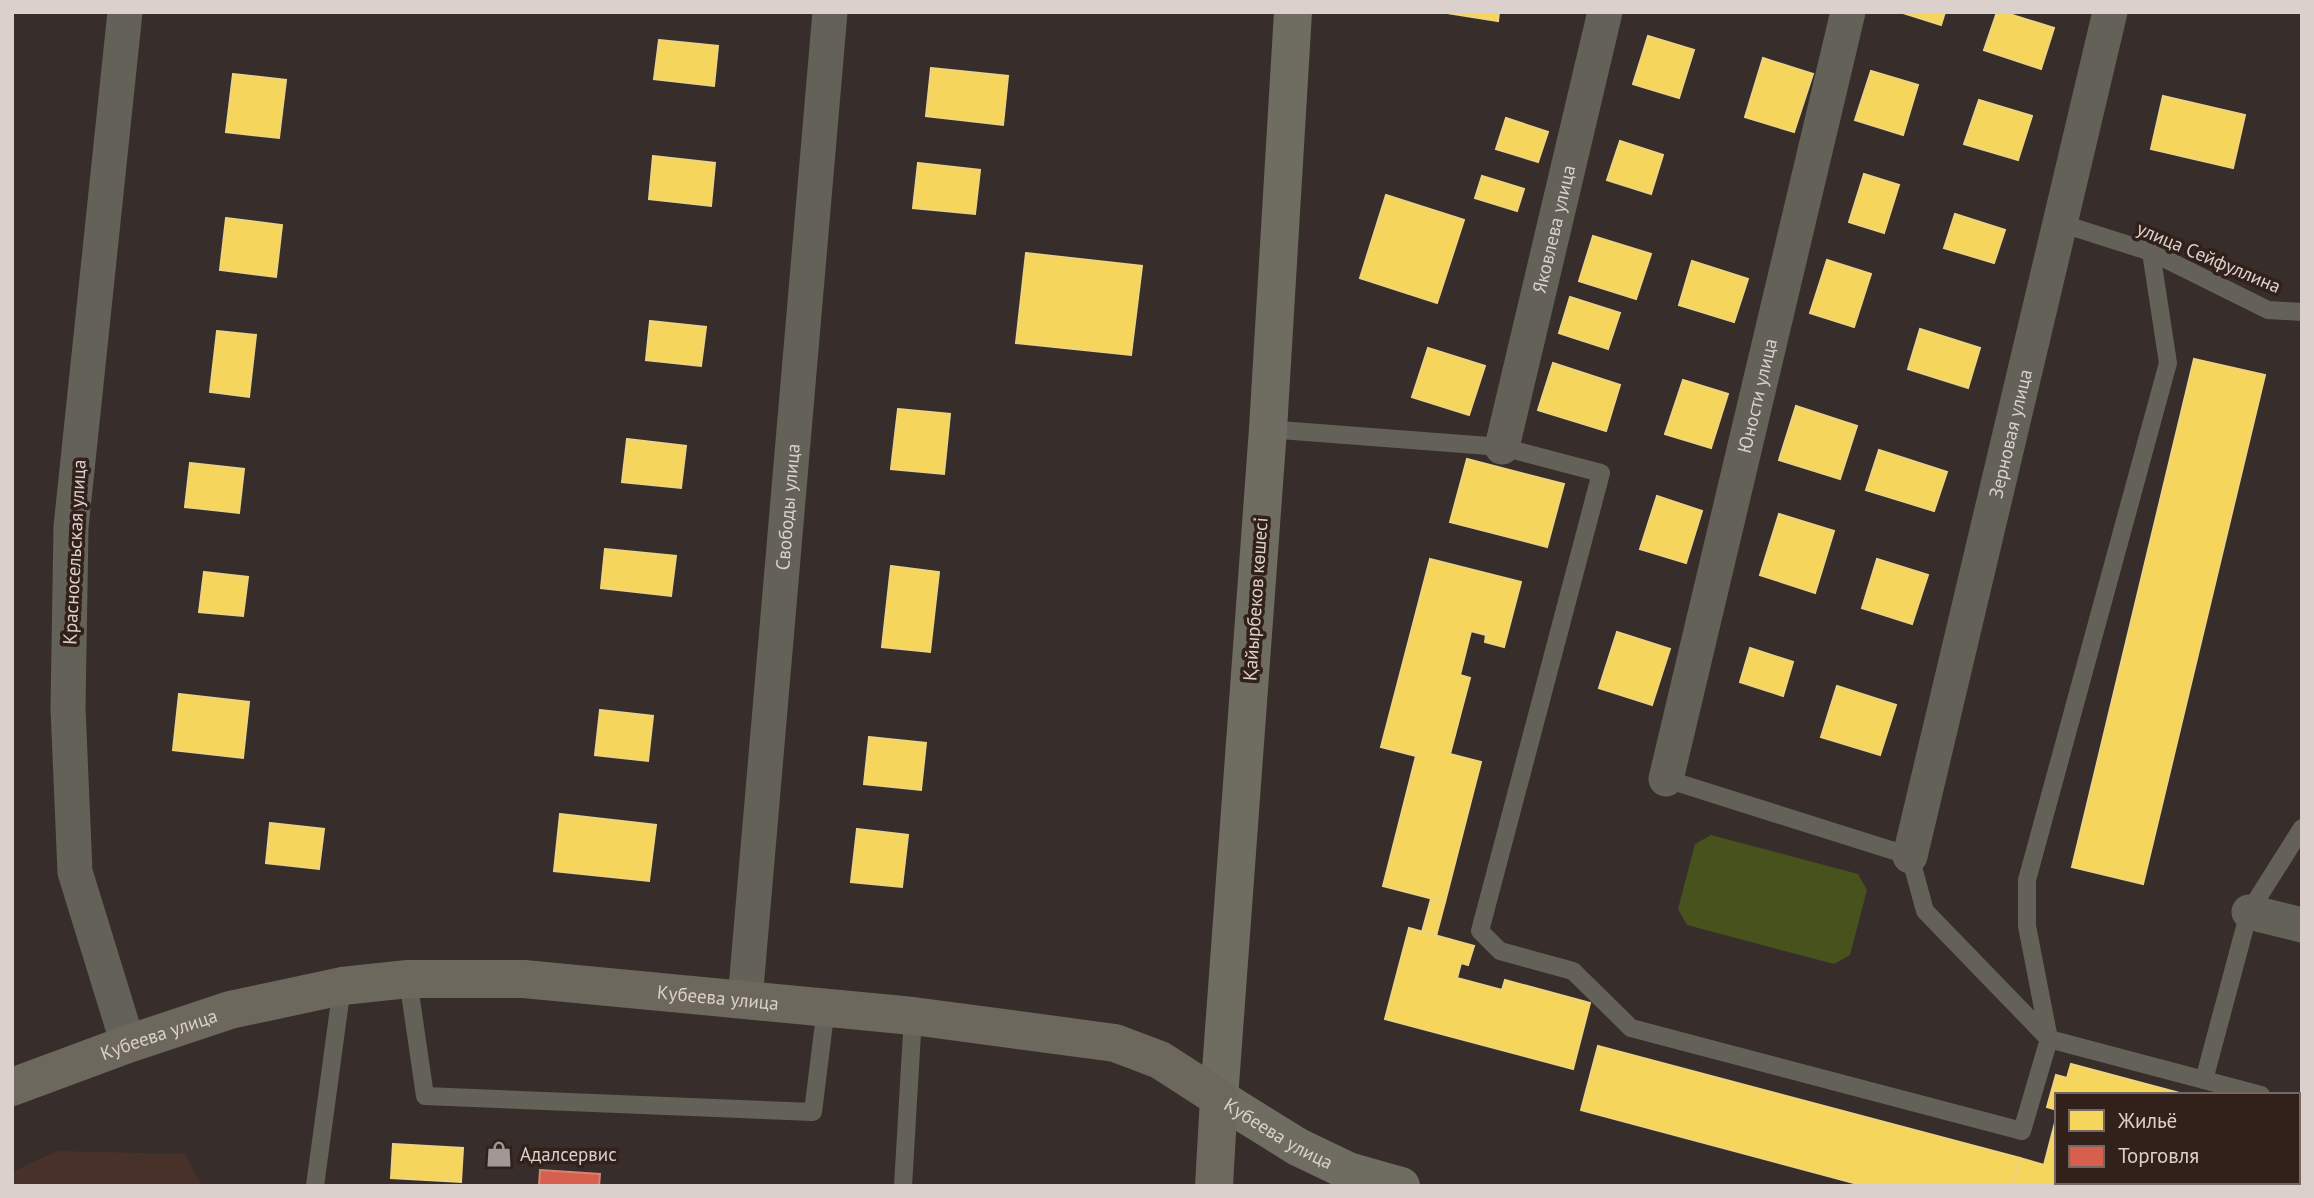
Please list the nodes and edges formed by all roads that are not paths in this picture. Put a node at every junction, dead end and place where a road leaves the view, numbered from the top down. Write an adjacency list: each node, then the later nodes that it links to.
1 (125, 12): 23 (street, Красносельская улица)
2 (830, 12): 19 (street, Свободы улица)
3 (1293, 12): 10 (main road, Қайырбеков көшесі)
4 (1605, 12): 11 (street, Яковлева улица)
5 (1848, 12): 12 (street, Юности улица)
6 (2110, 12): 7 (street, Зерновая улица)
7 (2060, 223): 8 (lane, улица Сейфуллина); 14 (street, Зерновая улица)
8 (2151, 252): 9 (lane, улица Сейфуллина); 22 (lane)
9 (2302, 312)
10 (1268, 429): 11 (lane); 27 (main road, Қайырбеков көшесі)
11 (1502, 447): 22 (lane)
12 (1666, 779): 14 (lane)
13 (2302, 828): 15 (lane)
14 (1910, 856): 22 (lane)
15 (2249, 912): 16 (street); 24 (lane)
16 (2302, 925)
17 (408, 979): 18 (highway, Кубеева улица); 19 (highway, Кубеева улица); 20 (lane)
18 (342, 986): 23 (highway, Кубеева улица); 28 (lane)
19 (745, 1000): 20 (highway, Кубеева улица)
20 (826, 1007): 21 (highway, Кубеева улица)
21 (914, 1016): 27 (highway, Кубеева улица); 29 (lane)
22 (2049, 1039): 24 (lane)
23 (128, 1044): 25 (highway, Кубеева улица)
24 (2204, 1080): 26 (lane)
25 (12, 1087)
26 (2253, 1093)
27 (1219, 1098): 30 (highway, Қайырбеков көшесі); 31 (main road, Кубеева улица)
28 (315, 1186)
29 (903, 1186)
30 (1214, 1186)
31 (1401, 1186)

